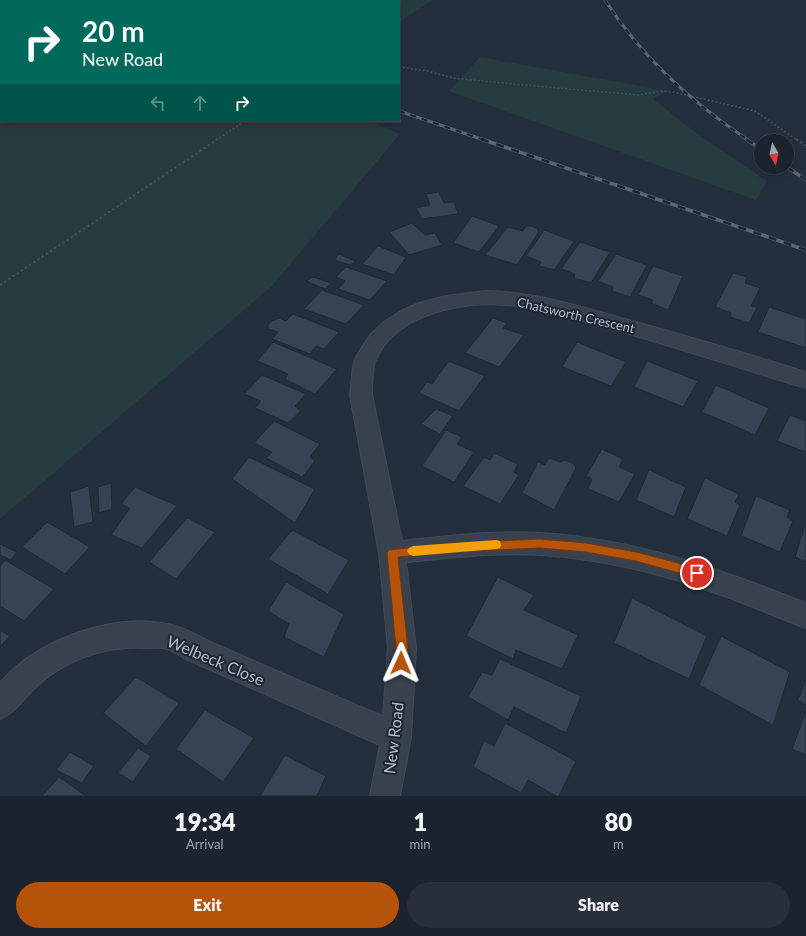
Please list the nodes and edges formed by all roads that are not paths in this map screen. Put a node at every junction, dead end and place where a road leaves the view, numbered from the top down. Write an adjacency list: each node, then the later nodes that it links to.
1 (806, 380): 2 (street, Chatsworth Crescent)
2 (392, 553): 3 (street); 5 (street, New Road)
3 (806, 616)
4 (0, 705): 5 (street, Welbeck Close)
5 (396, 738): 6 (street, New Road)
6 (385, 796)

